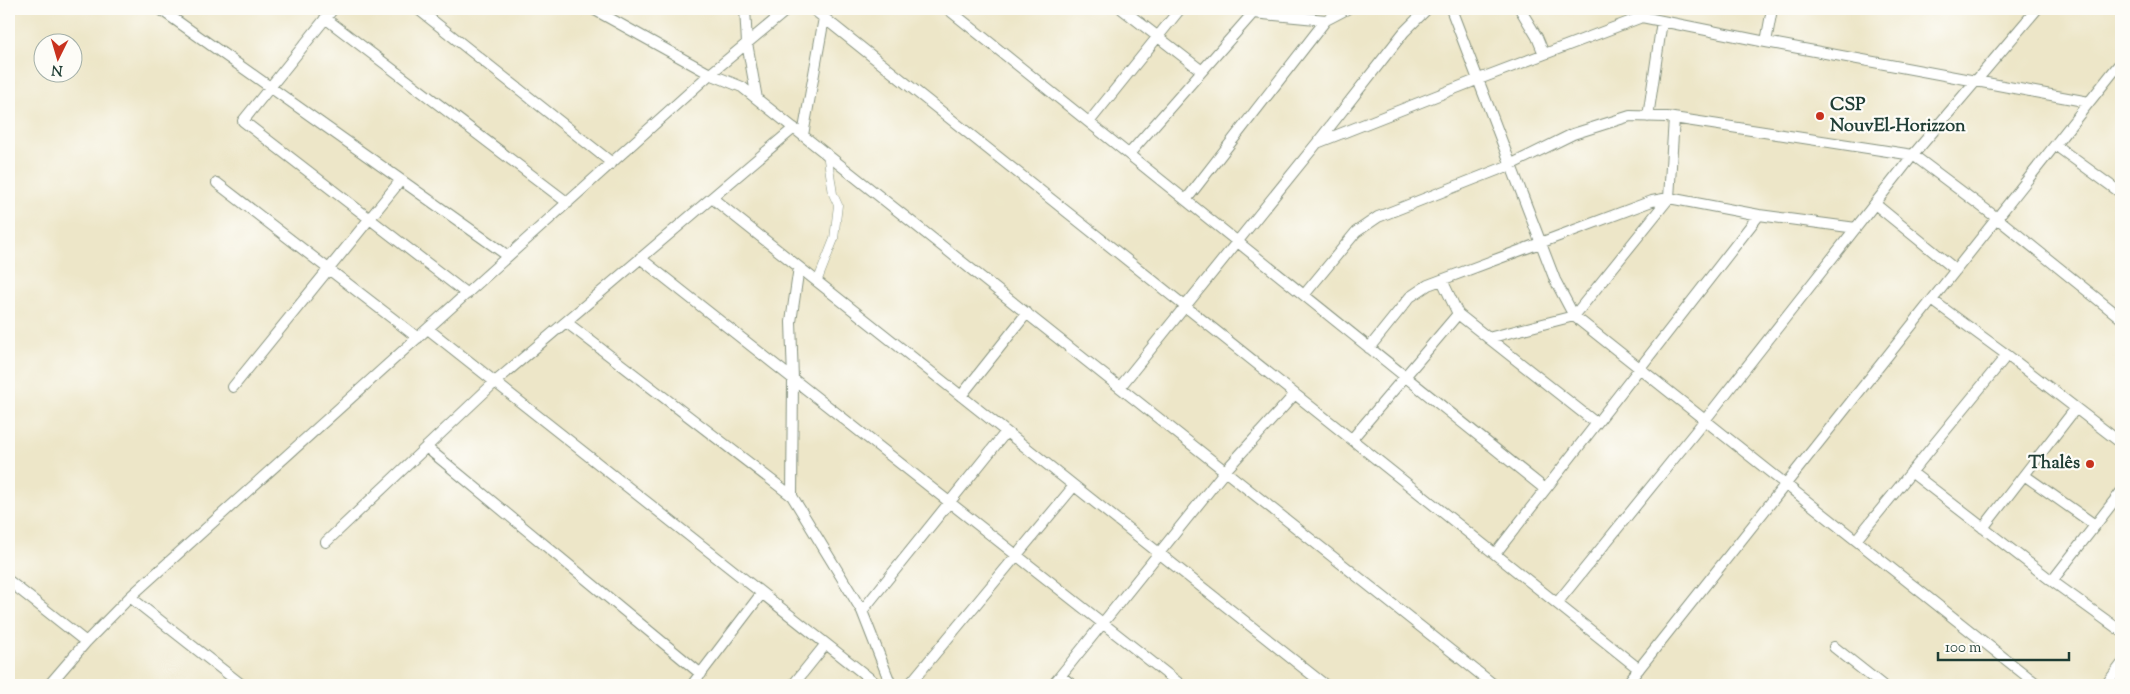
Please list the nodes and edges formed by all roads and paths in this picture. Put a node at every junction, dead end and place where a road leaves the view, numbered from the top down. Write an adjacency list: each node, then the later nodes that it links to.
1 (160, 9): 31 (street)
2 (333, 9): 18 (street)
3 (418, 9): 44 (street)
4 (593, 9): 28 (street)
5 (745, 9): 24 (street)
6 (788, 9): 24 (street)
7 (813, 9): 19 (street)
8 (948, 9): 36 (street)
9 (1122, 9): 22 (street)
10 (1180, 9): 22 (street)
11 (1347, 9): 20 (street)
12 (1427, 9): 39 (street)
13 (1451, 9): 29 (street)
14 (1520, 9): 25 (street)
15 (1772, 9): 23 (street)
16 (2036, 9): 30 (street)
17 (1250, 11): 20 (street); 27 (street)
18 (325, 18): 31 (street); 52 (street)
19 (824, 18): 38 (street); 70 (street)
20 (1326, 20): 51 (street)
21 (1662, 21): 23 (street); 25 (street); 34 (street)
22 (1158, 37): 27 (street); 36 (street)
23 (1766, 42): 30 (street)
24 (746, 43): 28 (street); 32 (street)
25 (1544, 54): 29 (street)
26 (2121, 62): 33 (street)
27 (1202, 71): 42 (street)
28 (710, 74): 32 (street); 44 (street)
29 (1479, 79): 39 (street); 45 (street)
30 (1975, 80): 33 (street); 43 (street)
31 (270, 87): 46 (street); 56 (street)
32 (757, 99): 37 (street)
33 (2090, 102): 40 (street)
34 (1648, 117): 35 (street); 45 (street)
35 (1674, 118): 43 (street); 50 (street)
36 (1089, 122): 42 (street)
37 (794, 128): 38 (street); 49 (street)
38 (803, 135): 41 (street)
39 (1317, 144): 58 (street)
40 (2055, 145): 48 (street); 55 (street)
41 (827, 154): 66 (street); 71 (street)
42 (1129, 154): 51 (street)
43 (1913, 155): 53 (street); 55 (street)
44 (612, 163): 52 (street)
45 (1510, 165): 59 (street); 68 (street)
46 (401, 180): 56 (street); 60 (street)
47 (217, 182): 63 (street)
48 (2121, 194)
49 (712, 198): 61 (street); 62 (street)
50 (1669, 198): 54 (street); 59 (street); 73 (street)
51 (1186, 200): 58 (street)
52 (568, 203): 60 (street)
53 (1875, 204): 57 (street); 64 (street)
54 (1759, 215): 57 (street); 81 (street)
55 (1997, 218): 64 (street); 74 (street)
56 (370, 219): 63 (street); 67 (street)
57 (1856, 228): 90 (street)
58 (1238, 242): 68 (street); 70 (street)
59 (1541, 242): 65 (street); 73 (street)
60 (508, 256): 67 (street)
61 (640, 258): 75 (street); 83 (street)
62 (798, 267): 66 (street); 83 (street)
63 (329, 269): 77 (street); 85 (street)
64 (1956, 270): 69 (street)
65 (1442, 280): 72 (street); 79 (street)
66 (817, 282): 88 (street)
67 (467, 294): 76 (street)
68 (1304, 295): 79 (street)
69 (1932, 300): 80 (street); 99 (street)
70 (1186, 306): 86 (street); 87 (street)
71 (1027, 313): 86 (street); 88 (street)
72 (1458, 314): 78 (street); 82 (street)
73 (1574, 316): 78 (street); 81 (street)
74 (2121, 318)
75 (566, 322): 84 (street); 103 (street)
76 (428, 329): 77 (street); 84 (street)
77 (418, 338): 115 (street)
78 (1488, 338): 91 (street)
79 (1369, 348): 82 (street)
80 (2007, 355): 89 (street); 97 (street)
81 (1639, 368): 90 (street); 91 (street)
82 (1405, 376): 93 (street); 101 (street)
83 (793, 379): 103 (street); 104 (street)
84 (495, 382): 95 (street); 114 (street)
85 (233, 387)
86 (1120, 387): 96 (street)
87 (1295, 394): 93 (street); 96 (street)
88 (961, 396): 92 (street)
89 (2076, 408): 94 (street); 98 (street)
90 (1705, 420): 99 (street); 116 (street)
91 (1596, 423): 101 (street)
92 (1006, 432): 100 (street); 104 (street)
93 (1352, 439): 110 (street)
94 (2121, 443)
95 (426, 447): 108 (street); 125 (street)
96 (1225, 471): 109 (street); 138 (street)
97 (1911, 472): 106 (street); 107 (street)
98 (2024, 474): 105 (street); 106 (street)
99 (1786, 485): 107 (street); 124 (street)
100 (1074, 486): 109 (street); 111 (street)
101 (1545, 489): 110 (street)
102 (2121, 492): 105 (street)
103 (792, 496): 117 (street)
104 (950, 502): 111 (street); 117 (street)
105 (2095, 525): 113 (street)
106 (1983, 528): 113 (street)
107 (1856, 540): 141 (street)
108 (326, 542)
109 (1159, 554): 118 (street); 137 (street)
110 (1495, 554): 116 (street)
111 (1016, 555): 118 (street); 133 (street)
112 (9, 580): 120 (street)
113 (2052, 581): 119 (street)
114 (762, 593): 121 (street); 125 (street)
115 (130, 597): 120 (street); 128 (street)
116 (1556, 603): 124 (street)
117 (862, 612): 132 (street)
118 (1103, 624): 126 (street); 136 (street)
119 (2121, 631)
120 (86, 642): 127 (street)
121 (826, 644): 130 (street); 131 (street)
122 (1834, 647): 140 (street)
123 (2121, 665): 142 (street)
124 (1640, 669): 139 (street)
125 (700, 674): 129 (street)
126 (1061, 676): 134 (street); 135 (street)
127 (49, 685)
128 (242, 685)
129 (692, 685)
130 (793, 685)
131 (878, 685)
132 (891, 685)
133 (909, 685)
134 (1053, 685)
135 (1072, 685)
136 (1181, 685)
137 (1325, 685)
138 (1494, 685)
139 (1626, 685)
140 (1882, 685)
141 (2038, 685)
142 (2106, 685)

